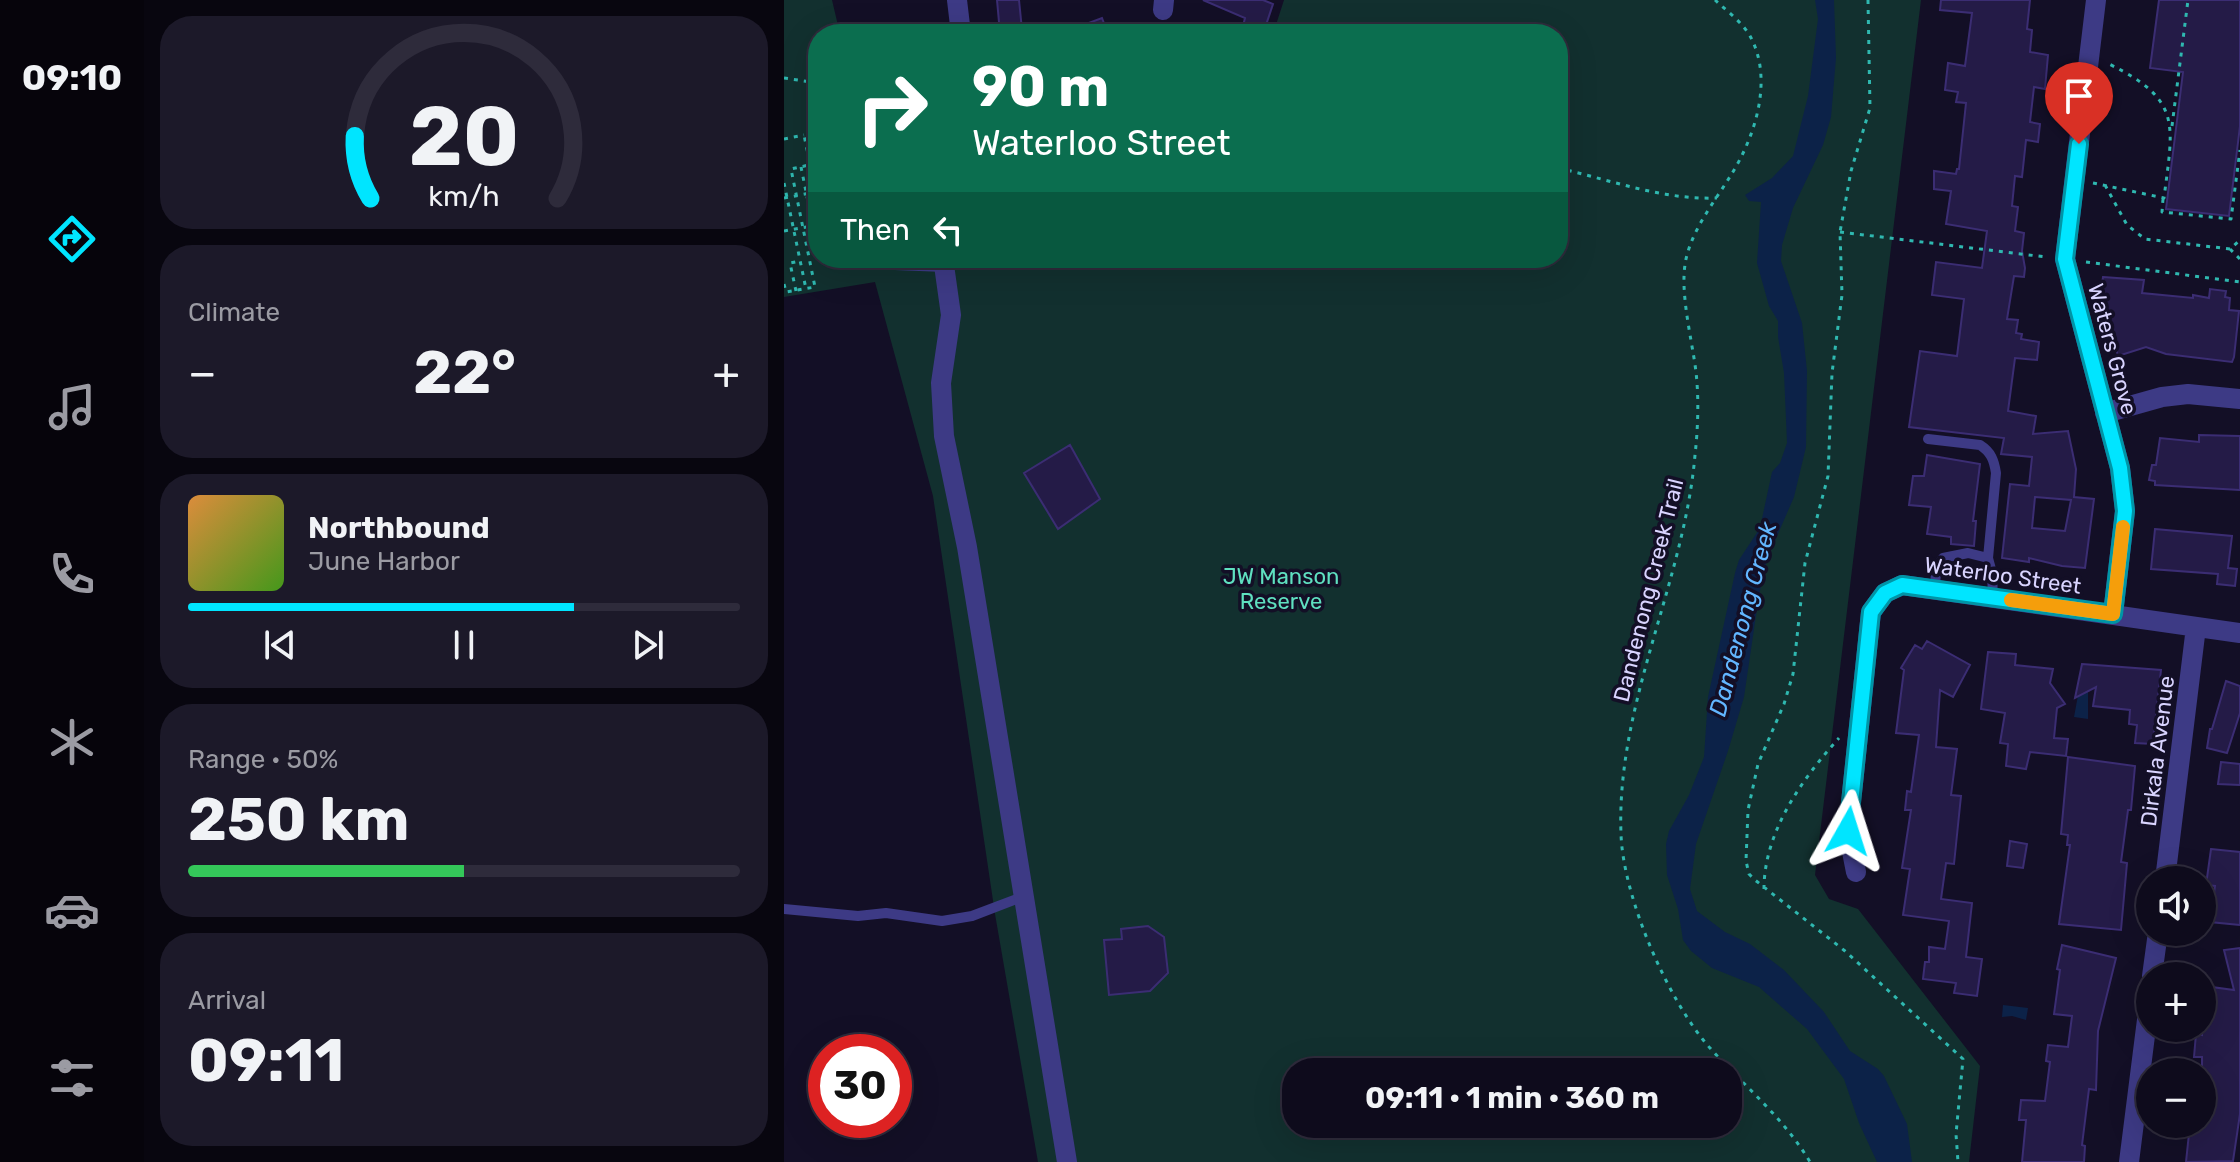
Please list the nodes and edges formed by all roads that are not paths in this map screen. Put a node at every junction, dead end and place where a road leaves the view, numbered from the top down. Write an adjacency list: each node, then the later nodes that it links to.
1 (957, 0): 3 (street)
2 (2096, 0): 6 (street, Waters Grove)
3 (960, 24)
4 (945, 268): 16 (street)
5 (2240, 399): 6 (street)
6 (2105, 413): 11 (street, Waters Grove)
7 (1928, 439): 8 (lane)
8 (1988, 558): 9 (lane); 10 (lane)
9 (1935, 590): 10 (street, Waterloo Street); 15 (street, Waterloo Street)
10 (1993, 598): 11 (street, Waterloo Street)
11 (2113, 614): 12 (street, Waterloo Street)
12 (2196, 627): 13 (street, Waterloo Street); 14 (street, Dirkala Avenue)
13 (2240, 633)
14 (2167, 866)
15 (1856, 872)
16 (1022, 897): 17 (lane); 19 (street)
17 (784, 909)
18 (2144, 1042): 20 (street)
19 (1067, 1162)
20 (2129, 1162)

